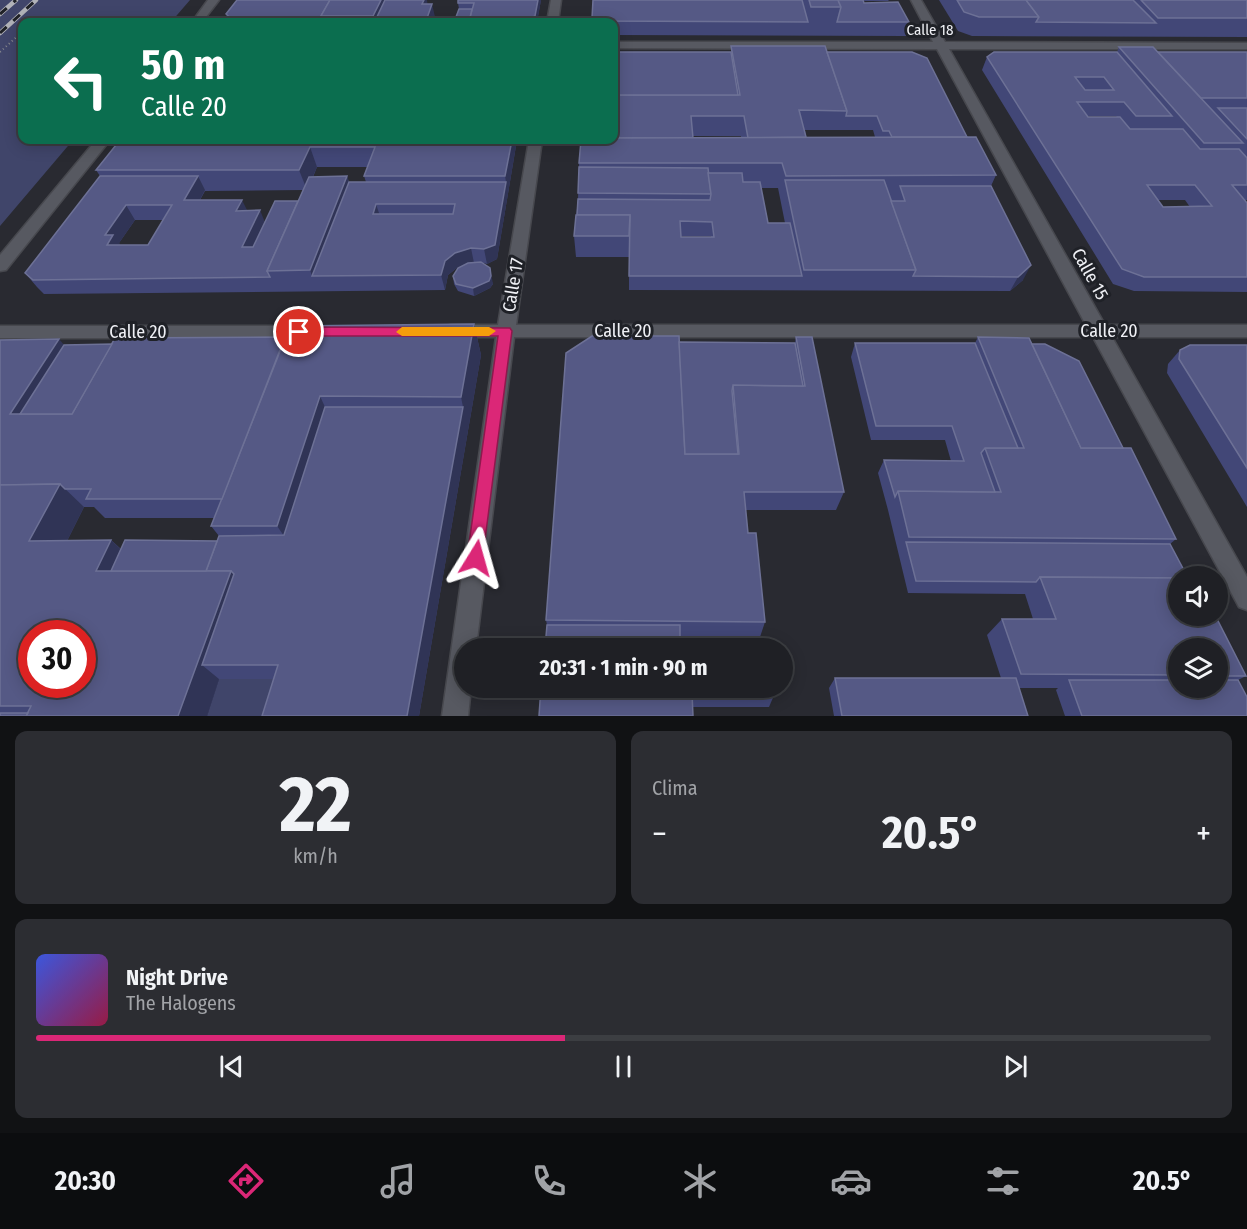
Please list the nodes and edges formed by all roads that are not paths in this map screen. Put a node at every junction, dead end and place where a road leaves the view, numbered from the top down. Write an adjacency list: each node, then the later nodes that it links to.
1 (214, 0): 4 (street)
2 (556, 0): 5 (street)
3 (916, 0): 7 (street, Calle 15)
4 (200, 18)
5 (554, 18)
6 (618, 45): 7 (street, Calle 18)
7 (941, 45): 8 (street, Calle 18); 14 (street, Calle 15)
8 (1247, 46)
9 (100, 144): 11 (street)
10 (534, 144): 13 (street, Calle 17)
11 (0, 266)
12 (435, 331): 13 (street, Calle 20)
13 (506, 331): 14 (street, Calle 20); 19 (street, Calle 17)
14 (1099, 331): 15 (street, Calle 20); 18 (street, Calle 15)
15 (1247, 331)
16 (0, 332): 17 (street, Calle 20)
17 (329, 332)
18 (1247, 599)
19 (454, 716)

